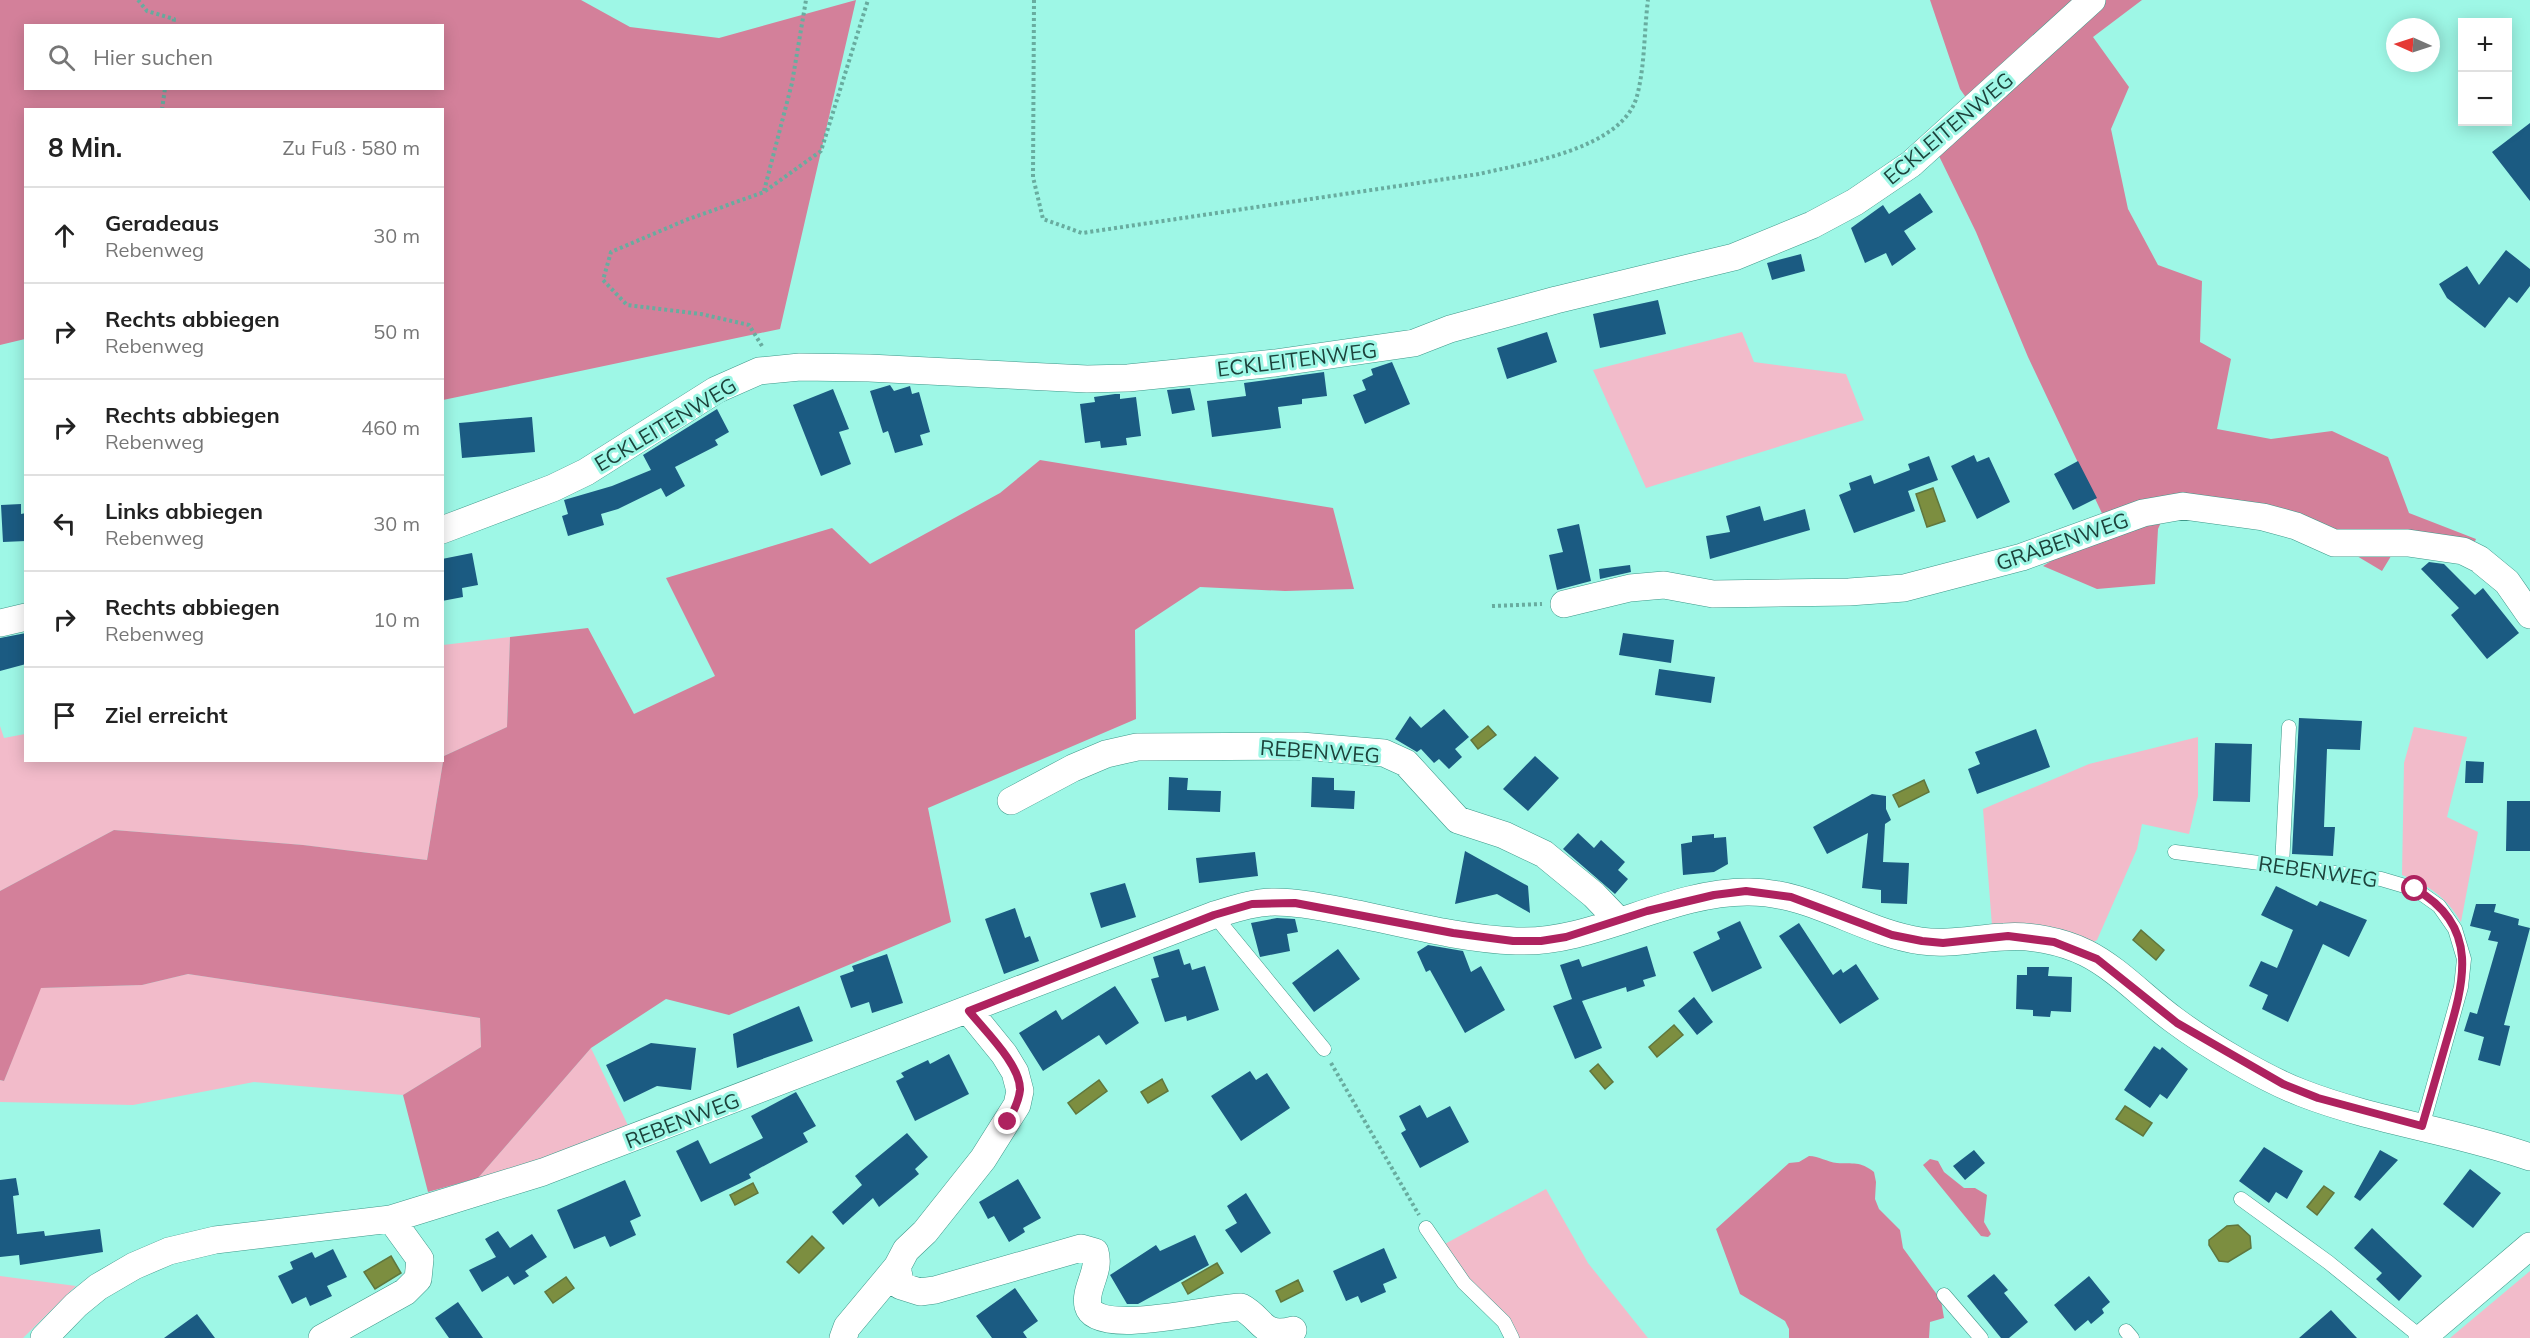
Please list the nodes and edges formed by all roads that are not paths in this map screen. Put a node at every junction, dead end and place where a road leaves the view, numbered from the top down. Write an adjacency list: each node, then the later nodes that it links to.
1 (2092, 0): 2 (street, ECKLEITENWEG)
2 (444, 529)
3 (1564, 604): 4 (street, GRABENWEG)
4 (2530, 615)
5 (24, 617): 6 (street)
6 (0, 623)
7 (2289, 727): 10 (lane)
8 (1011, 801): 12 (street, REBENWEG)
9 (2175, 852): 10 (lane, REBENWEG)
10 (2282, 866): 15 (lane, REBENWEG)
11 (1214, 915): 12 (street, REBENWEG); 13 (street, REBENWEG); 14 (lane)
12 (1618, 920): 15 (street, REBENWEG)
13 (969, 1011): 18 (street, REBENWEG); 21 (street)
14 (1324, 1049)
15 (2422, 1126): 16 (street, REBENWEG)
16 (2530, 1157)
17 (2241, 1199): 29 (lane)
18 (391, 1219): 24 (street, REBENWEG); 25 (street)
19 (1426, 1228): 27 (lane)
20 (2530, 1246): 29 (street)
21 (897, 1267): 23 (street); 26 (street)
22 (1944, 1295): 28 (lane)
23 (1293, 1330)
24 (44, 1338)
25 (322, 1338)
26 (843, 1338)
27 (1512, 1338)
28 (1981, 1338)
29 (2422, 1338)

